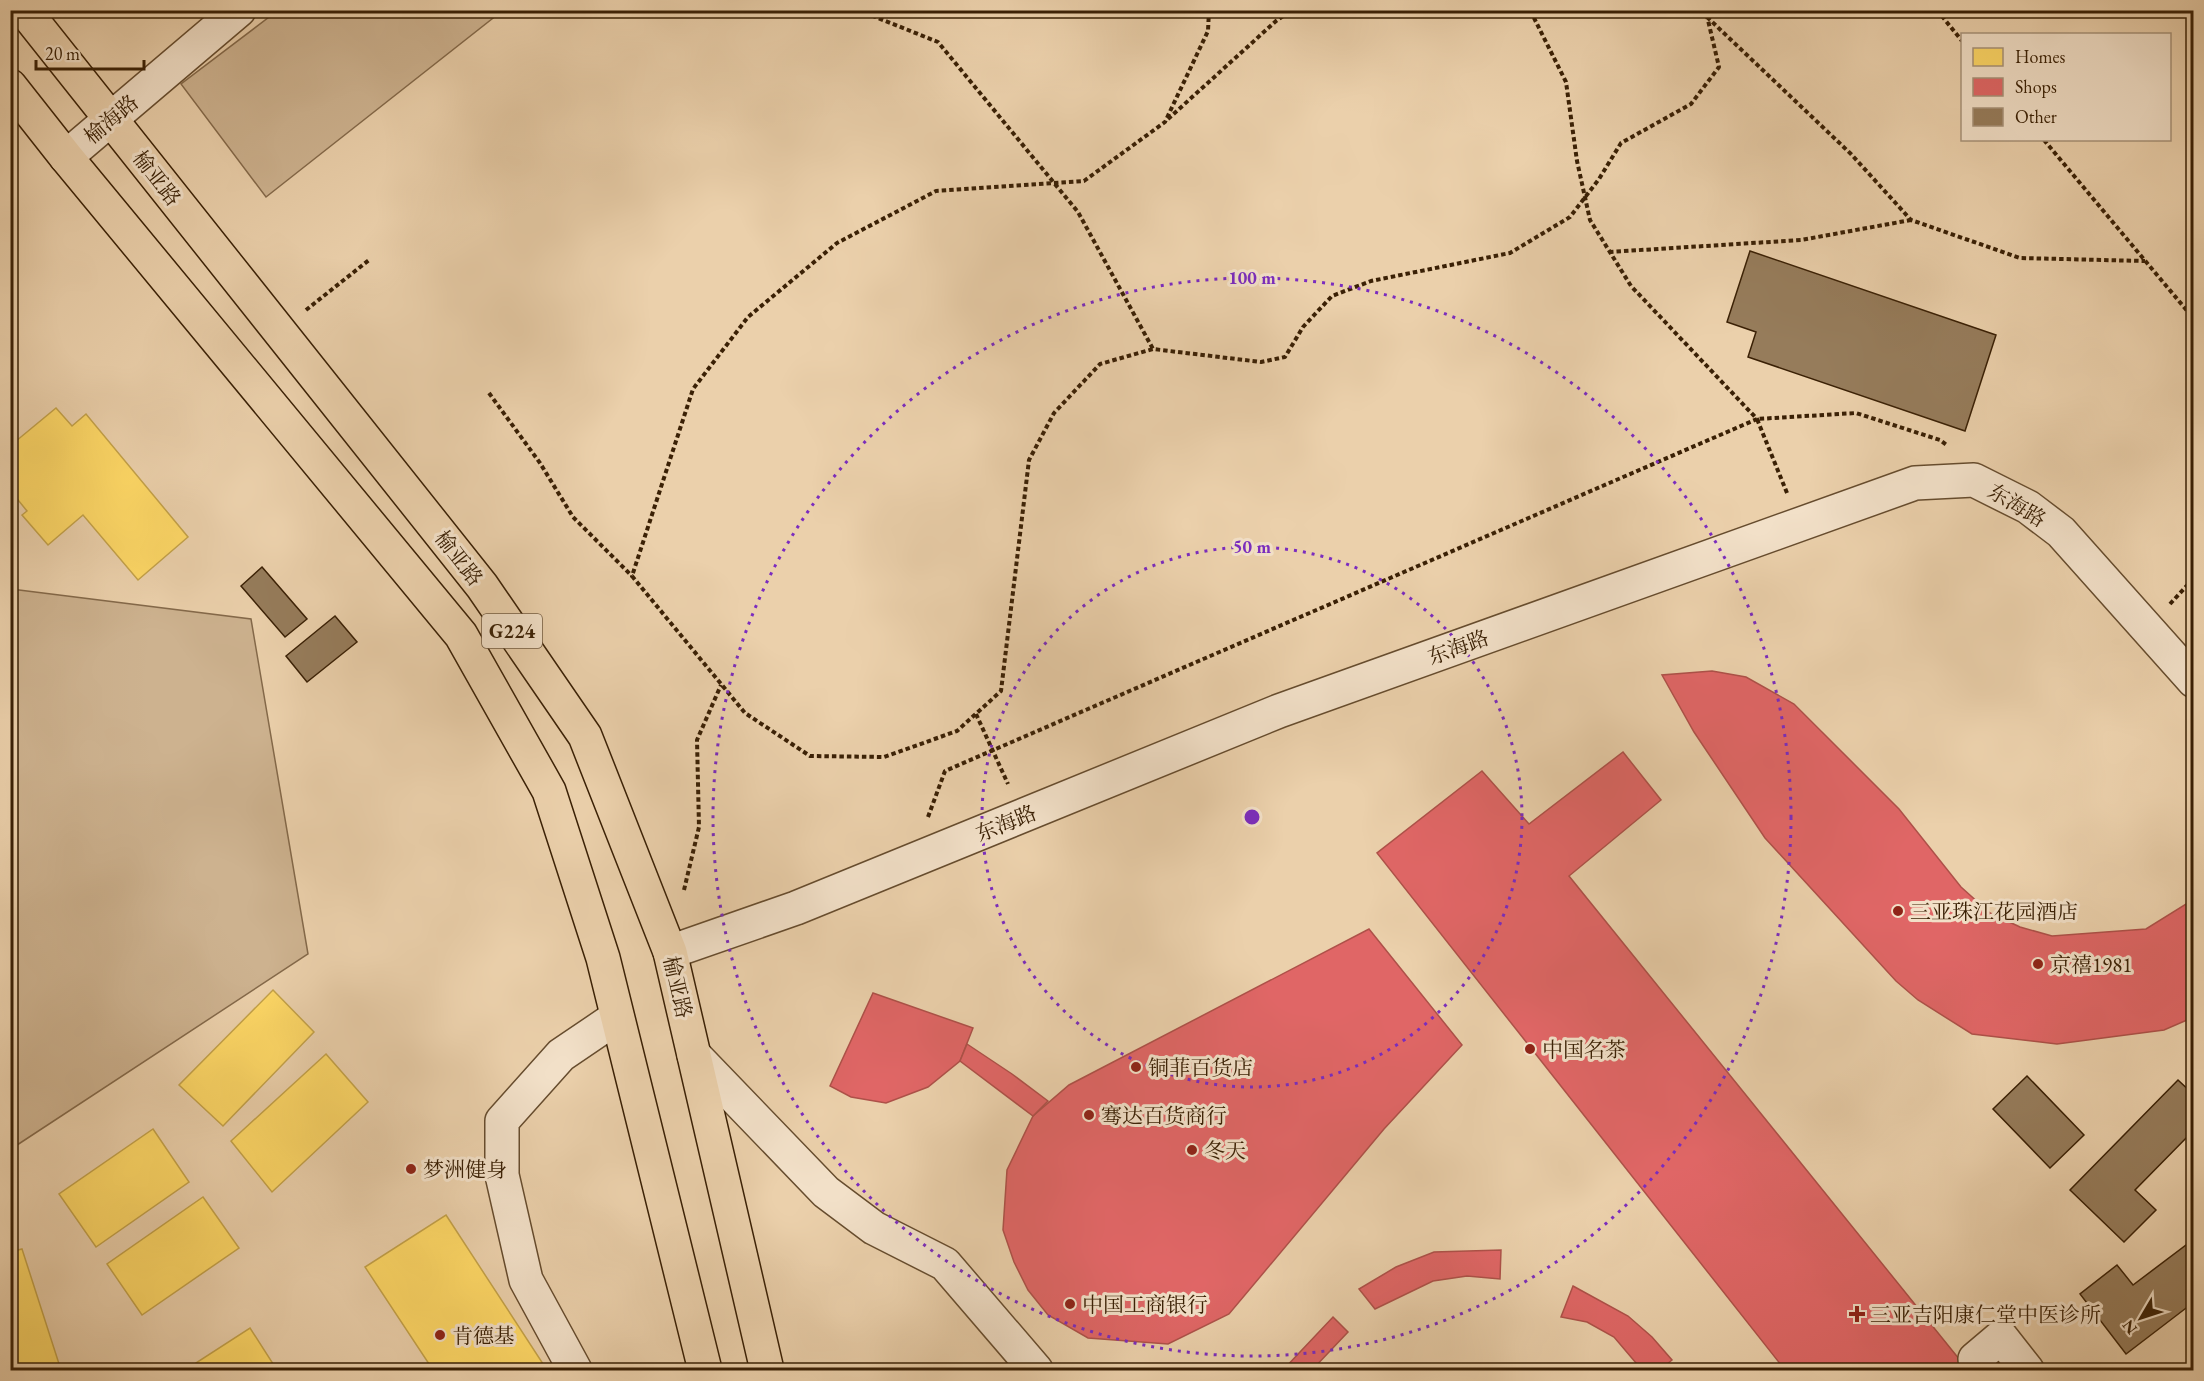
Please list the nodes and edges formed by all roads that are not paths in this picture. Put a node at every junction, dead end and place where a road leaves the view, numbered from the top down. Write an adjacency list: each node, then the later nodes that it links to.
1 (24, 10): 4 (highway, 榆亚路 / G224)
2 (239, 10): 4 (street, 榆海路)
3 (10, 86): 5 (highway, G224)
4 (110, 120): 5 (street, 榆海路); 7 (highway, 榆亚路 / G224)
5 (66, 157): 8 (highway, G224)
6 (2193, 681): 7 (street, 东海路)
7 (670, 952): 9 (highway, 榆亚路 / G224)
8 (617, 1017): 11 (highway, G224); 12 (street)
9 (694, 1055): 13 (highway, 榆亚路 / G224); 14 (street)
10 (1975, 1359): 15 (street)
11 (704, 1370)
12 (575, 1371)
13 (767, 1371)
14 (1036, 1371)
15 (2027, 1371)

